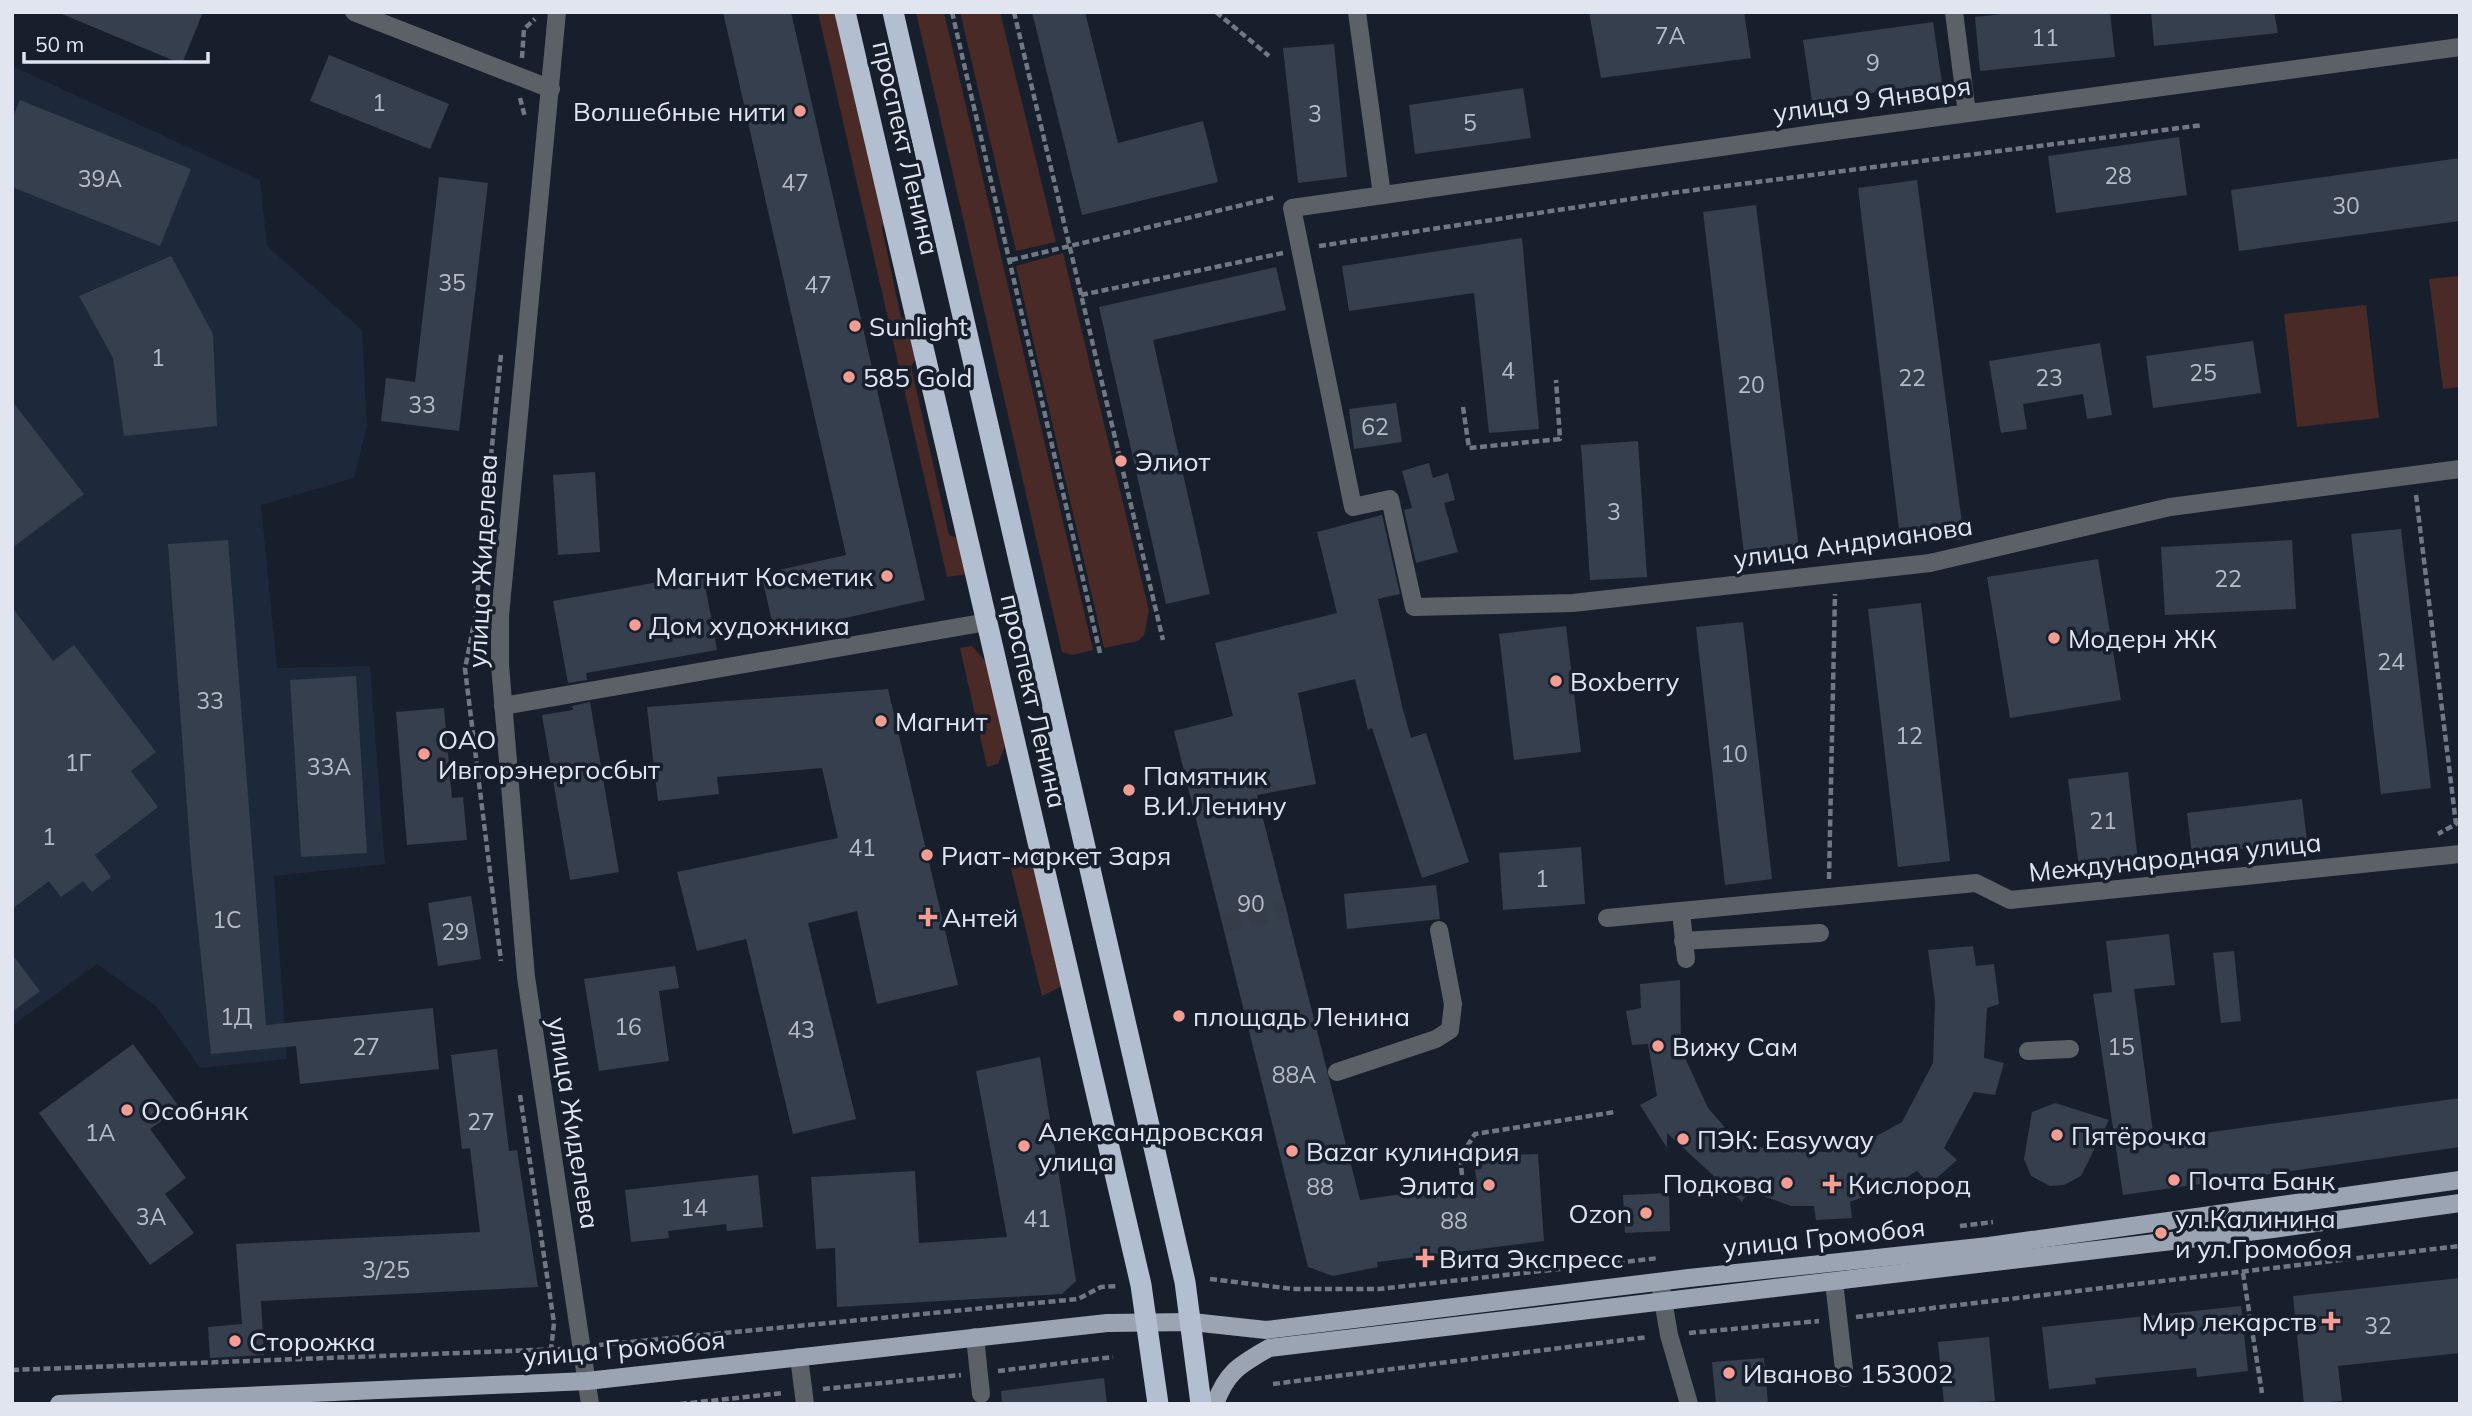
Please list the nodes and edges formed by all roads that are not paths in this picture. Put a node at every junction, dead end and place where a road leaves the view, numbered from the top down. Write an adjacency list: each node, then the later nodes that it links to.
1 (354, 12): 8 (street)
2 (557, 12): 8 (street, улица Жиделева)
3 (845, 12): 13 (highway, проспект Ленина)
4 (893, 12): 30 (highway, проспект Ленина)
5 (1357, 12): 10 (street)
6 (1954, 12): 9 (street)
7 (2460, 47): 9 (street, улица 9 Января)
8 (551, 89): 14 (street, улица Жиделева)
9 (1967, 113): 10 (street, улица 9 Января)
10 (1382, 195): 12 (street, улица 9 Января)
11 (2460, 469): 12 (street, улица Андрианова)
12 (1414, 607)
13 (987, 622): 14 (street); 31 (highway, проспект Ленина)
14 (503, 706): 36 (street, улица Жиделева)
15 (2460, 854): 16 (street, Международная улица)
16 (1752, 906): 17 (street, Международная улица); 21 (street)
17 (1681, 912): 18 (street, Международная улица); 21 (street)
18 (1607, 918)
19 (1439, 930): 24 (street)
20 (1820, 933): 21 (street)
21 (1754, 936)
22 (2070, 1049): 23 (street)
23 (2028, 1051)
24 (1337, 1072)
25 (2460, 1180): 27 (main road, улица Громобоя)
26 (2460, 1203): 28 (main road, улица Громобоя)
27 (1660, 1282): 29 (street); 30 (main road, улица Громобоя)
28 (1834, 1282): 29 (main road, улица Громобоя); 35 (street)
29 (1663, 1303): 33 (main road, улица Громобоя); 44 (street)
30 (1192, 1322): 31 (main road, улица Громобоя); 33 (main road, улица Громобоя); 42 (highway, проспект Ленина)
31 (1147, 1323): 32 (main road, улица Громобоя); 41 (highway, проспект Ленина)
32 (975, 1337): 34 (main road, улица Громобоя); 37 (street)
33 (1269, 1348): 43 (main road, улица Громобоя)
34 (799, 1357): 36 (main road, улица Громобоя); 38 (street)
35 (1846, 1378)
36 (587, 1381): 39 (main road, улица Громобоя); 40 (street, улица Жиделева)
37 (981, 1394)
38 (804, 1397)
39 (59, 1404)
40 (590, 1404)
41 (1158, 1404)
42 (1201, 1404)
43 (1215, 1404)
44 (1689, 1404)

